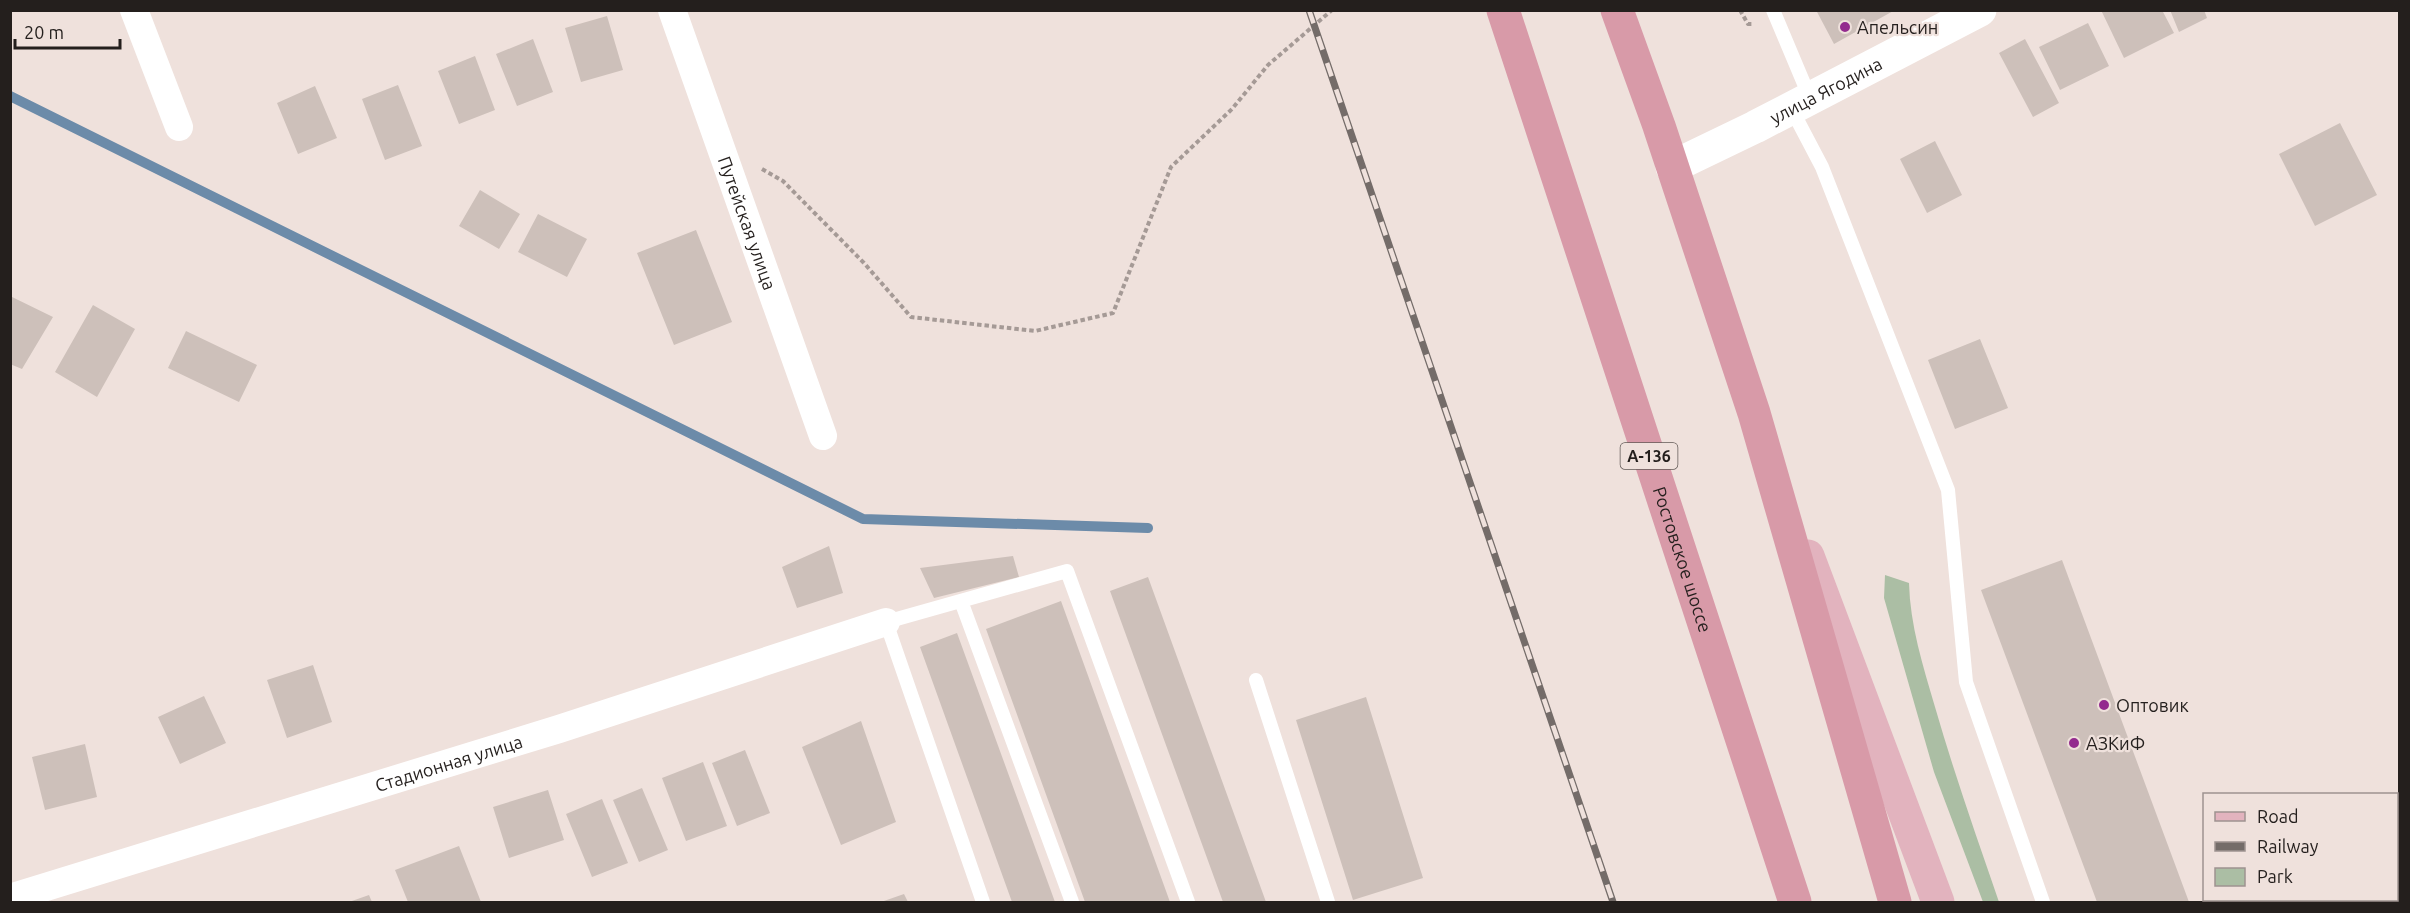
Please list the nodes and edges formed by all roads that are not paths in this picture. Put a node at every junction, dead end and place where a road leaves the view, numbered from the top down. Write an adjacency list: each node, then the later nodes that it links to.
1 (134, 10): 8 (street)
2 (672, 10): 11 (street, Путейская улица)
3 (1503, 10): 20 (highway, Ростовское шоссе / А-136)
4 (1617, 10): 9 (highway)
5 (1773, 10): 7 (lane)
6 (1980, 10): 7 (street, улица Ягодина)
7 (1801, 103): 9 (street, улица Ягодина); 23 (lane)
8 (179, 128)
9 (1672, 167): 10 (highway)
10 (1754, 413): 21 (highway); 22 (main road)
11 (823, 436)
12 (961, 601): 13 (lane); 17 (lane); 18 (lane)
13 (886, 622): 15 (street, Стадионная улица); 16 (lane)
14 (1256, 680): 19 (lane)
15 (10, 898)
16 (983, 903)
17 (1072, 903)
18 (1188, 903)
19 (1328, 903)
20 (1795, 903)
21 (1895, 903)
22 (1938, 903)
23 (2043, 903)

